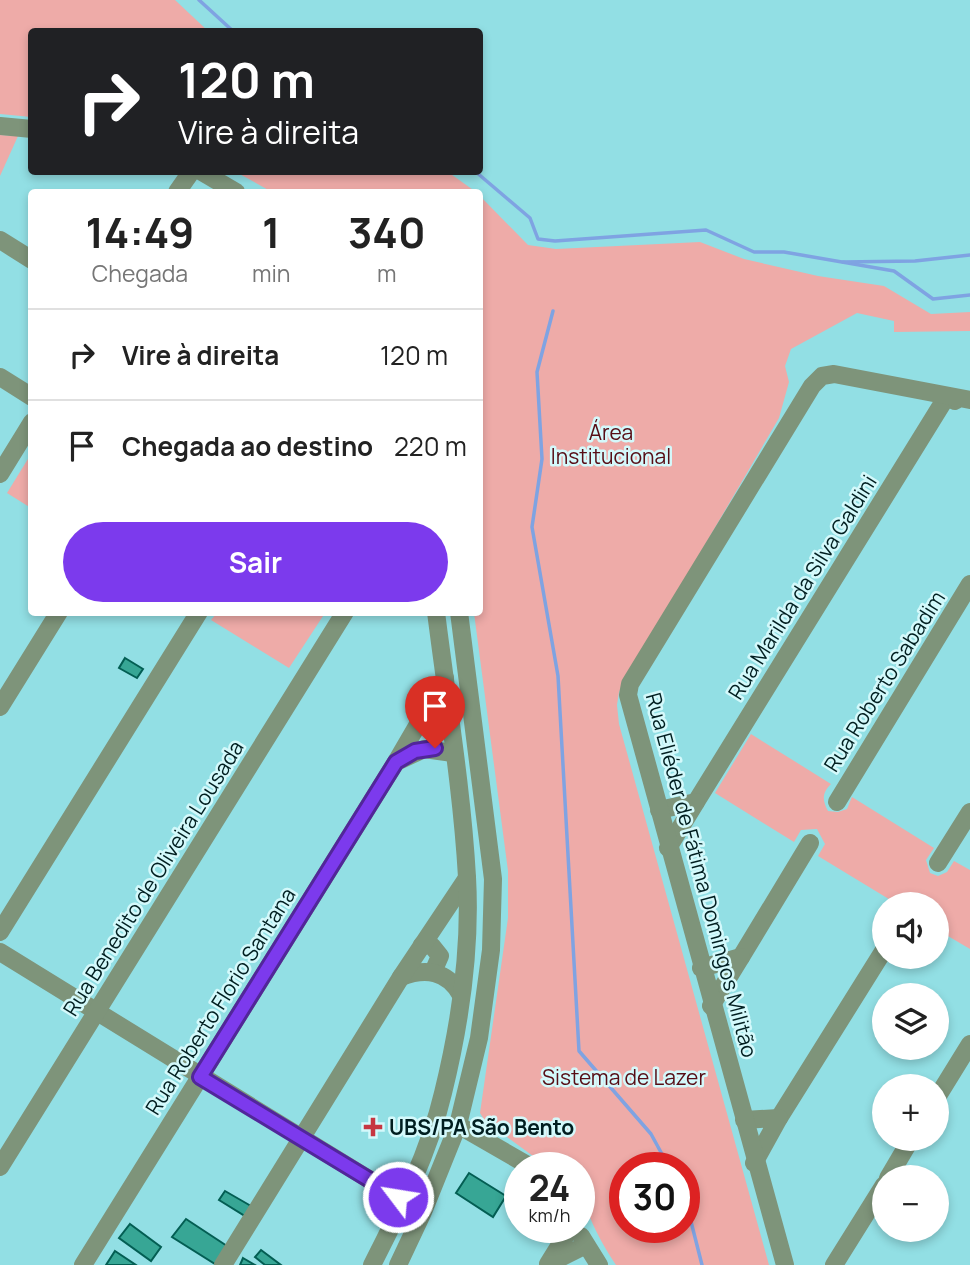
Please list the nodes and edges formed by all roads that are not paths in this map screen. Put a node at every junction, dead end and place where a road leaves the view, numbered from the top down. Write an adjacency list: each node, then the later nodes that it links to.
1 (0, 126): 2 (street)
2 (28, 129)
3 (207, 175): 4 (street)
4 (231, 189)
5 (0, 240): 6 (street)
6 (28, 258)
7 (0, 377): 8 (street)
8 (28, 394)
9 (947, 396): 10 (street); 11 (street); 24 (street, Rua Marilda da Silva Galdini); 26 (street, Rua Eliéder de Fátima Domingos Militão)
10 (970, 400)
11 (970, 410)
12 (28, 428): 13 (street)
13 (0, 474)
14 (970, 584): 25 (street, Rua Roberto Sabadim)
15 (57, 616): 21 (street)
16 (196, 616): 32 (street)
17 (343, 616): 42 (street, Rua Benedito de Oliveira Lousada)
18 (436, 616): 20 (street)
19 (460, 616): 48 (street)
20 (444, 678): 22 (street); 23 (street, Rua Roberto Florio Santana)
21 (0, 707)
22 (453, 752): 23 (street); 31 (street)
23 (396, 762): 44 (street, Rua Roberto Florio Santana)
24 (696, 802): 26 (street); 29 (street, Rua Marilda da Silva Galdini)
25 (836, 802)
26 (659, 810): 29 (street, Rua Eliéder de Fátima Domingos Militão)
27 (970, 812): 30 (street)
28 (810, 843): 35 (street)
29 (668, 848): 36 (street, Rua Eliéder de Fátima Domingos Militão)
30 (938, 863)
31 (467, 878): 33 (street); 40 (street)
32 (0, 932)
33 (422, 945): 38 (street); 39 (street)
34 (0, 952): 42 (street)
35 (741, 957): 36 (street); 41 (street)
36 (701, 968): 41 (street, Rua Eliéder de Fátima Domingos Militão)
37 (872, 969): 46 (street)
38 (433, 972): 39 (street); 40 (street)
39 (401, 977): 49 (street)
40 (461, 995): 53 (street)
41 (711, 1006): 47 (street, Rua Eliéder de Fátima Domingos Militão)
42 (97, 1012): 44 (street); 52 (street, Rua Benedito de Oliveira Lousada)
43 (970, 1044): 45 (street)
44 (200, 1077): 49 (street); 59 (street, Rua Roberto Florio Santana)
45 (949, 1078)
46 (779, 1118): 47 (street); 51 (street)
47 (744, 1119): 51 (street, Rua Eliéder de Fátima Domingos Militão)
48 (458, 1125): 50 (street); 55 (street)
49 (300, 1139): 53 (street); 60 (street)
50 (505, 1152)
51 (754, 1163): 64 (street, Rua Eliéder de Fátima Domingos Militão)
52 (0, 1167)
53 (404, 1201): 55 (street); 61 (street)
54 (872, 1204): 65 (street)
55 (424, 1212): 62 (street)
56 (563, 1243): 58 (street)
57 (586, 1245): 58 (street); 63 (street)
58 (548, 1264)
59 (83, 1265)
60 (223, 1265)
61 (372, 1265)
62 (398, 1265)
63 (599, 1265)
64 (785, 1265)
65 (834, 1265)

